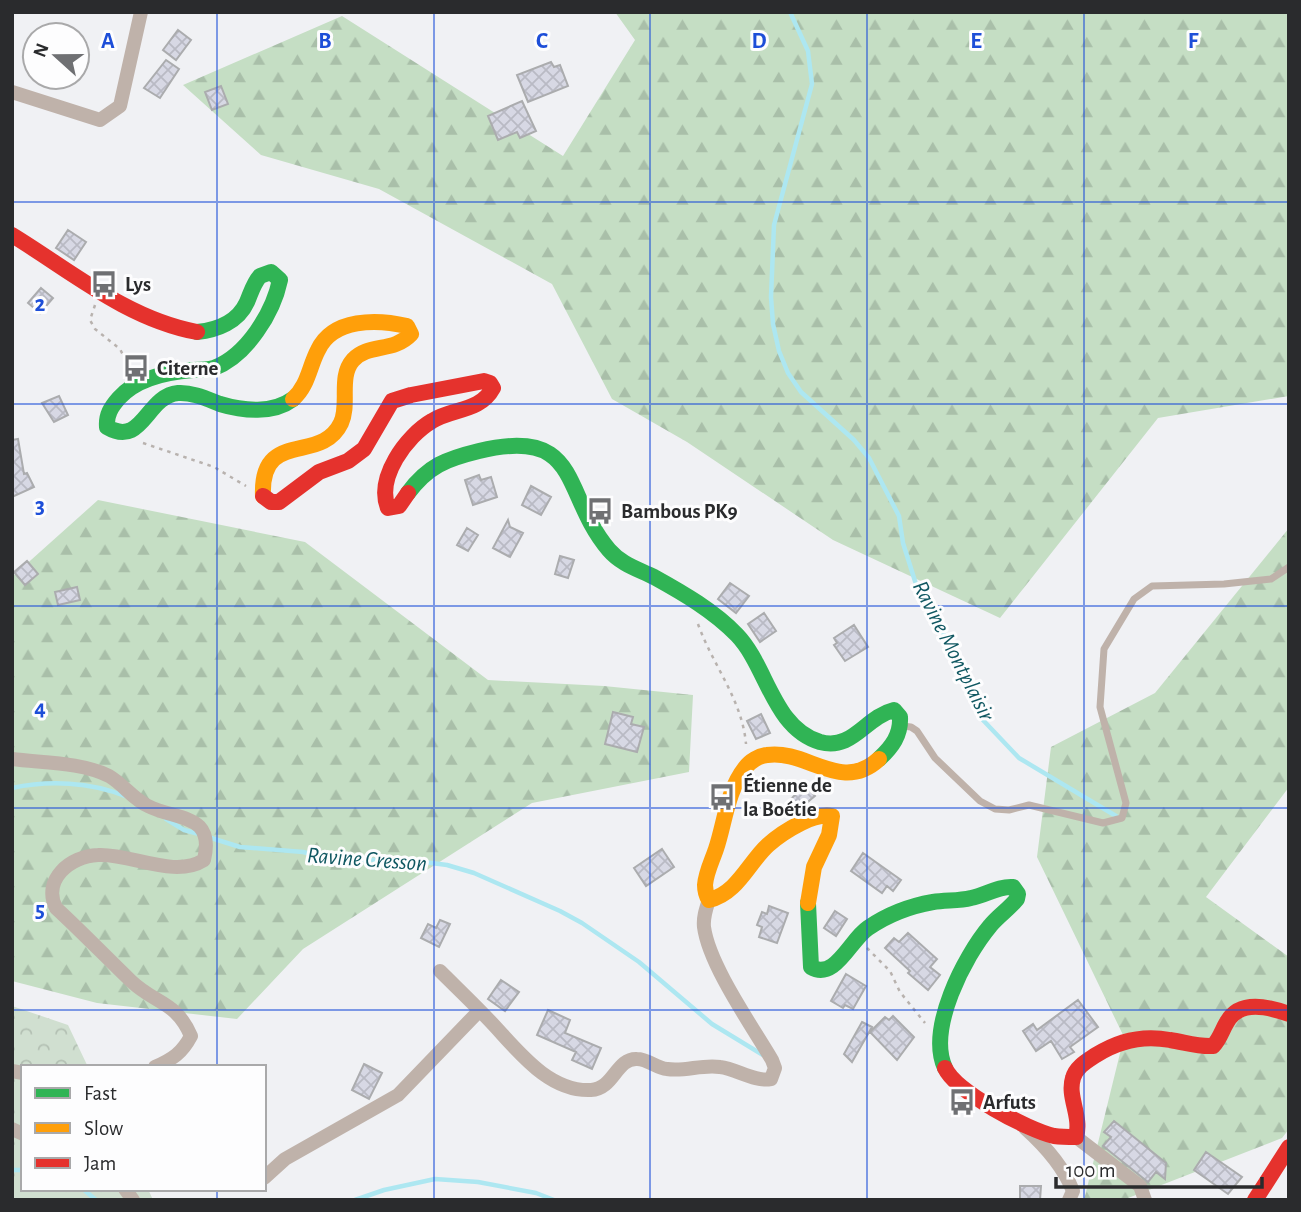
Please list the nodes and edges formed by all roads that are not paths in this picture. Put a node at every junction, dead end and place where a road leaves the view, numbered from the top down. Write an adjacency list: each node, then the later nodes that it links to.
1 (141, 12): 2 (street)
2 (12, 92)
3 (12, 235): 5 (main road)
4 (1289, 567): 5 (lane)
5 (902, 726): 7 (main road)
6 (12, 760): 11 (street)
7 (709, 900): 9 (street); 12 (main road)
8 (440, 971): 9 (street)
9 (480, 1011): 15 (street)
10 (1289, 1014): 13 (main road)
11 (159, 1065)
12 (1008, 1114): 13 (main road); 16 (street)
13 (1076, 1137): 17 (street)
14 (1289, 1147): 18 (main road)
15 (266, 1176)
16 (1069, 1200)
17 (1144, 1200)
18 (1255, 1200)

